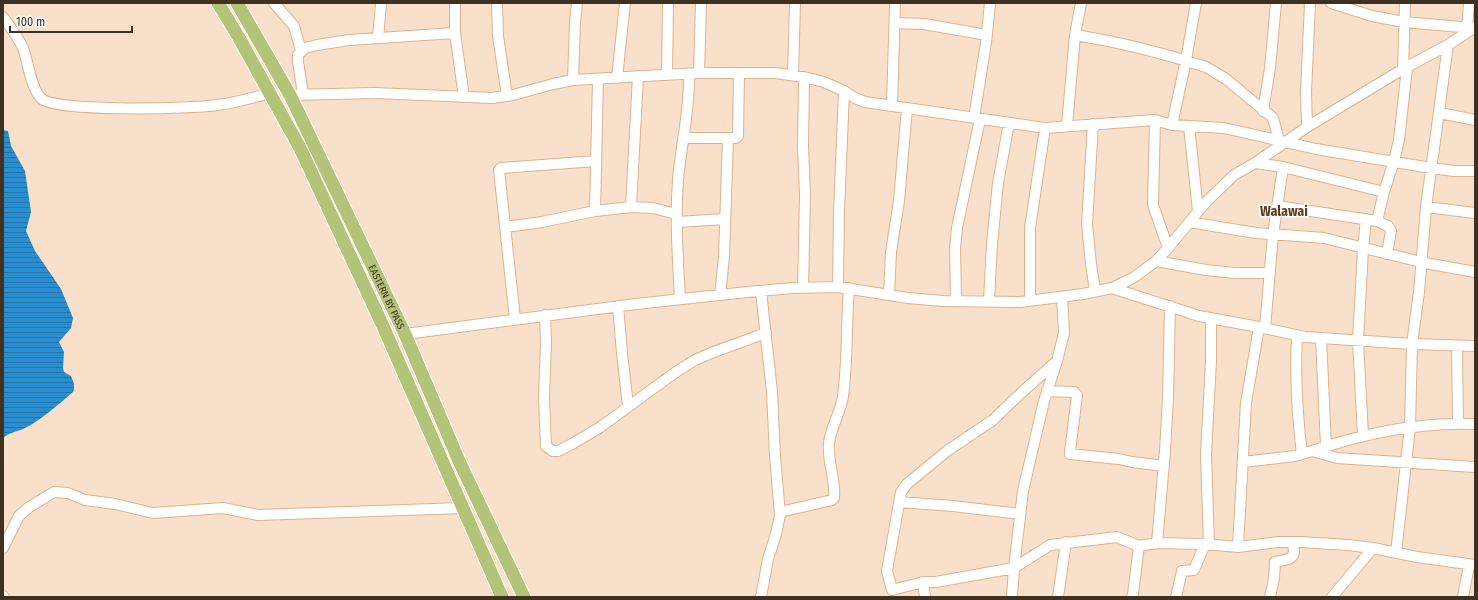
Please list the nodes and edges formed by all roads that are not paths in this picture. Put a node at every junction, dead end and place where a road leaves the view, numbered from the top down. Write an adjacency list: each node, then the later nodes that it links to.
1 (218, 3): 43 (main road, EASTERN BY PASS)
2 (237, 3): 44 (main road, EASTERN BY PASS)
3 (274, 3): 30 (street)
4 (381, 3): 28 (street)
5 (455, 3): 25 (street)
6 (498, 3): 45 (street)
7 (577, 3): 41 (street)
8 (625, 3): 39 (street)
9 (668, 3): 35 (street)
10 (701, 3): 33 (street)
11 (795, 3): 36 (street)
12 (895, 3): 23 (street)
13 (990, 3): 27 (street)
14 (1081, 3): 26 (street)
15 (1196, 3): 31 (street)
16 (1276, 3): 49 (street)
17 (1310, 3): 59 (street)
18 (1331, 3): 22 (street)
19 (1406, 3): 22 (street)
20 (1469, 3): 24 (street)
21 (3, 17): 43 (street)
22 (1404, 22): 24 (street); 32 (street)
23 (895, 23): 27 (street); 47 (street)
24 (1472, 27): 29 (street)
25 (455, 33): 28 (street); 46 (street)
26 (1075, 34): 31 (street); 56 (street)
27 (987, 35): 51 (street)
28 (378, 38): 30 (street)
29 (1448, 45): 32 (street); 50 (street)
30 (301, 51): 44 (street)
31 (1186, 60): 49 (street); 57 (street)
32 (1405, 68): 59 (street); 65 (street)
33 (694, 73): 34 (street); 35 (street); 61 (street)
34 (739, 73): 36 (street); 62 (street)
35 (667, 75): 37 (street)
36 (793, 75): 38 (street)
37 (638, 76): 39 (street); 72 (street)
38 (804, 77): 42 (street); 91 (street)
39 (617, 78): 40 (street)
40 (598, 79): 41 (street); 64 (street)
41 (573, 80): 45 (street)
42 (844, 91): 47 (street); 92 (street)
43 (270, 93): 133 (main road, EASTERN BY PASS)
44 (297, 94): 46 (street); 111 (main road, EASTERN BY PASS)
45 (507, 96): 46 (street)
46 (464, 98)
47 (892, 106): 48 (street)
48 (906, 108): 51 (street); 98 (street)
49 (1264, 111): 63 (street)
50 (1440, 114): 53 (street); 68 (street)
51 (977, 118): 54 (street); 101 (street)
52 (1156, 120): 55 (street); 57 (street); 84 (street)
53 (1475, 120)
54 (1009, 123): 60 (street); 102 (street)
55 (1093, 124): 56 (street); 96 (street)
56 (1067, 126): 60 (street)
57 (1172, 126): 58 (street)
58 (1189, 126): 63 (street); 75 (street)
59 (1307, 127): 63 (street)
60 (1045, 128): 103 (street)
61 (684, 138): 62 (street); 77 (street)
62 (728, 138): 78 (street)
63 (1283, 141): 65 (street); 66 (street)
64 (596, 161): 74 (street); 82 (street)
65 (1394, 162): 68 (street); 70 (street)
66 (1255, 163): 67 (street); 75 (street)
67 (1283, 167): 70 (street); 71 (street)
68 (1431, 168): 69 (street); 73 (street)
69 (1475, 170)
70 (1384, 192): 80 (street)
71 (1277, 206): 79 (street); 83 (street)
72 (631, 207): 74 (street); 77 (street)
73 (1426, 207): 76 (street); 88 (street)
74 (595, 211): 82 (street)
75 (1198, 211): 81 (street)
76 (1475, 213)
77 (677, 218): 78 (street); 100 (street)
78 (725, 219): 97 (street)
79 (1366, 219): 80 (street); 85 (street)
80 (1377, 221): 86 (street)
81 (1189, 222): 83 (street); 84 (street)
82 (505, 227): 108 (street)
83 (1273, 235): 85 (street); 90 (street)
84 (1168, 248): 87 (street)
85 (1363, 249): 86 (street); 114 (street)
86 (1387, 254): 88 (street)
87 (1156, 261): 90 (street); 94 (street)
88 (1421, 262): 89 (street); 115 (street)
89 (1475, 272)
90 (1270, 273): 109 (street)
91 (803, 288): 92 (street); 95 (street)
92 (838, 288): 93 (street)
93 (849, 288): 98 (street); 134 (street)
94 (1112, 288): 96 (street); 105 (street)
95 (761, 291): 97 (street); 110 (street)
96 (1096, 292): 99 (street)
97 (720, 295): 100 (street)
98 (889, 295): 101 (street)
99 (1062, 297): 103 (street); 118 (street)
100 (680, 299): 104 (street)
101 (956, 301): 102 (street)
102 (989, 301): 103 (street)
103 (1030, 301)
104 (618, 306): 106 (street); 120 (street)
105 (1170, 306): 107 (street); 130 (street)
106 (545, 315): 108 (street); 120 (street)
107 (1211, 318): 109 (street); 139 (street)
108 (515, 319): 111 (street)
109 (1262, 328): 112 (street); 128 (street)
110 (766, 333): 120 (street); 134 (street)
111 (405, 334): 149 (main road, EASTERN BY PASS)
112 (1297, 336): 113 (street); 127 (street)
113 (1322, 338): 114 (street); 125 (street)
114 (1358, 341): 115 (street); 124 (street)
115 (1412, 344): 116 (street); 123 (street)
116 (1457, 346): 117 (street); 121 (street)
117 (1475, 346)
118 (1057, 362): 119 (street); 132 (street)
119 (1047, 391): 130 (street); 135 (street)
120 (628, 406)
121 (1458, 424): 122 (street); 123 (street)
122 (1475, 424)
123 (1410, 427): 124 (street); 129 (street)
124 (1363, 435): 125 (street)
125 (1326, 446): 126 (street)
126 (1312, 451): 127 (street); 129 (street)
127 (1302, 454): 128 (street)
128 (1243, 462): 141 (street)
129 (1407, 462): 131 (street); 144 (street)
130 (1164, 466): 138 (street)
131 (1475, 467)
132 (899, 502): 135 (street); 147 (street)
133 (463, 508): 142 (street); 148 (main road, EASTERN BY PASS)
134 (780, 512): 150 (street)
135 (1020, 514): 146 (street)
136 (1066, 542): 140 (street); 146 (street); 153 (street)
137 (1293, 542): 141 (street); 143 (street); 156 (street)
138 (1157, 543): 139 (street); 140 (street)
139 (1207, 545): 141 (street); 155 (street)
140 (1140, 546): 154 (street)
141 (1238, 547)
142 (3, 548)
143 (1373, 548): 144 (street); 157 (street)
144 (1396, 553): 145 (street)
145 (1472, 565): 158 (street)
146 (1014, 568): 147 (street); 152 (street)
147 (923, 582): 151 (street)
148 (502, 597)
149 (524, 597)
150 (761, 597)
151 (925, 597)
152 (1012, 597)
153 (1058, 597)
154 (1132, 597)
155 (1176, 597)
156 (1270, 597)
157 (1332, 597)
158 (1463, 597)

